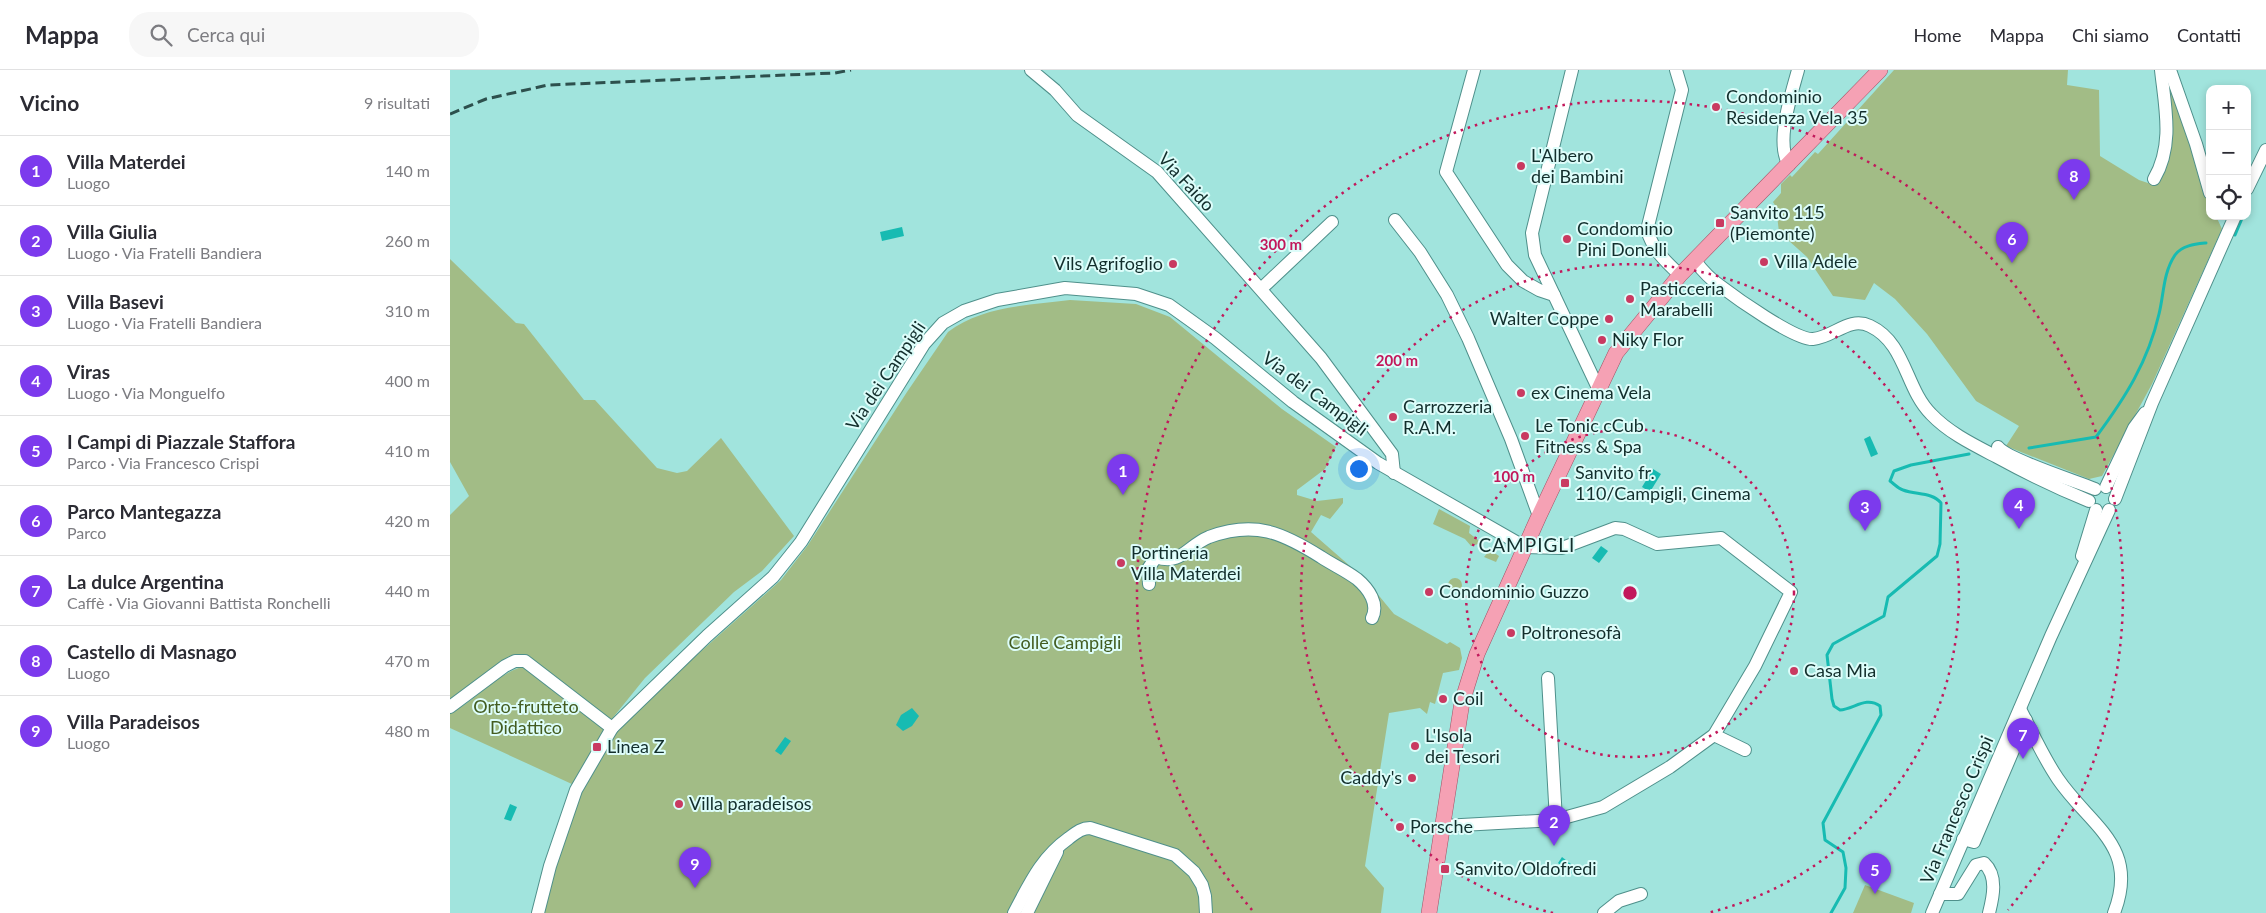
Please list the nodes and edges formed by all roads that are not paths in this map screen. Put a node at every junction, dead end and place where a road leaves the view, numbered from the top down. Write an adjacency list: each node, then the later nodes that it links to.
1 (1031, 70): 19 (street, Via Faido)
2 (1474, 70): 20 (street)
3 (1572, 70): 20 (street)
4 (1676, 70): 18 (street)
5 (1798, 70): 10 (street)
6 (1880, 70): 10 (main road)
7 (2161, 70): 11 (street)
8 (2170, 70): 12 (street)
9 (2266, 150): 13 (street)
10 (1789, 165): 17 (main road)
11 (2154, 178)
12 (2206, 178)
13 (2251, 181)
14 (1395, 220): 28 (street)
15 (2230, 220): 22 (street, Via Francesco Crispi)
16 (1332, 222): 19 (street)
17 (1695, 261): 18 (main road); 23 (street)
18 (1680, 275): 21 (main road)
19 (1261, 289): 24 (street, Via Faido)
20 (1554, 295): 21 (street)
21 (1598, 388): 28 (main road)
22 (2152, 403): 25 (street, Via Francesco Crispi); 26 (street, Via Francesco Crispi)
23 (1997, 452): 25 (street); 27 (street)
24 (1394, 473): 29 (street, Via dei Campigli); 37 (street, Via dei Campigli)
25 (2100, 488): 26 (street); 27 (street)
26 (2112, 505): 27 (street); 30 (street, Via Francesco Crispi)
27 (2093, 506): 30 (street, Via Francesco Crispi)
28 (1539, 516): 29 (main road)
29 (1525, 547): 38 (street); 41 (main road)
30 (2076, 583): 35 (street, Via Francesco Crispi)
31 (1149, 584): 32 (street)
32 (1372, 618)
33 (1548, 678): 40 (street)
34 (450, 707): 37 (street)
35 (2020, 708): 36 (street); 42 (street, Via Francesco Crispi)
36 (2026, 720): 42 (street); 54 (street)
37 (612, 728): 46 (street, Via dei Campigli)
38 (1714, 735): 39 (street); 40 (street)
39 (1745, 750)
40 (1556, 820): 41 (street)
41 (1443, 826): 50 (main road)
42 (1963, 839): 45 (street, Via Francesco Crispi)
43 (1063, 841): 47 (street); 48 (street); 49 (street)
44 (1641, 894): 51 (street)
45 (1940, 894): 52 (street, Via Francesco Crispi); 53 (street)
46 (538, 913)
47 (1014, 913)
48 (1027, 913)
49 (1206, 913)
50 (1429, 913)
51 (1604, 913)
52 (1932, 913)
53 (1990, 913)
54 (2114, 913)

